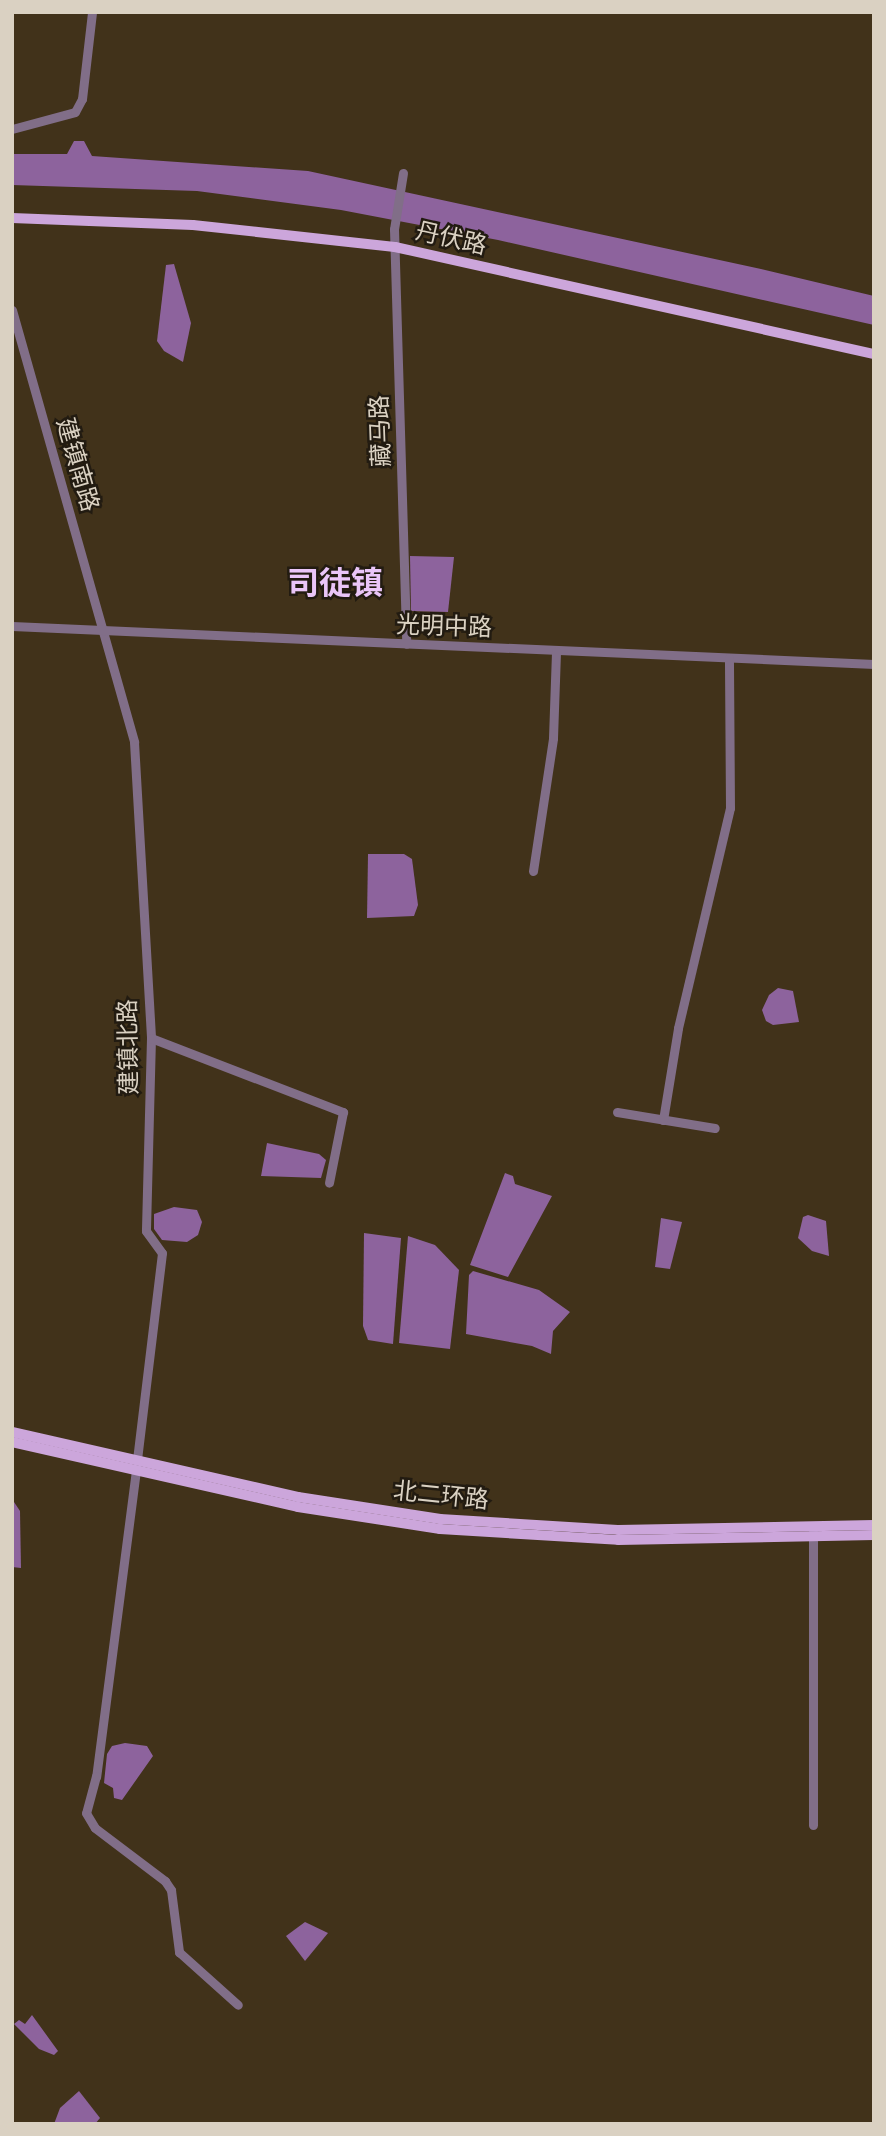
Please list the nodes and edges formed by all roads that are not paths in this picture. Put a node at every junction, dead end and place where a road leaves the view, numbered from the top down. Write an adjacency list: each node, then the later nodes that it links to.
1 (92, 12): 2 (street)
2 (12, 130)
3 (402, 176): 5 (street, 藏马路)
4 (12, 218): 5 (main road, 丹伏路)
5 (395, 247): 7 (main road, 丹伏路); 10 (street, 藏马路)
6 (12, 310): 9 (street, 建镇南路)
7 (874, 355)
8 (12, 626): 9 (street, 光明中路)
9 (104, 631): 10 (street, 光明中路); 15 (street, 建镇北路)
10 (406, 644): 11 (street, 光明中路)
11 (556, 651): 12 (street, 光明中路); 14 (street)
12 (729, 658): 13 (street, 光明中路); 17 (street)
13 (874, 664)
14 (533, 871)
15 (151, 1038): 19 (street); 22 (street, 建镇北路)
16 (617, 1112): 17 (street)
17 (663, 1120): 18 (street)
18 (715, 1128)
19 (329, 1183)
20 (12, 1432): 22 (main road, 北二环路)
21 (12, 1441): 22 (main road, 北二环路)
22 (136, 1465): 24 (main road, 北二环路); 27 (street, 建镇北路)
23 (874, 1525): 24 (main road, 北二环路)
24 (813, 1531): 25 (main road, 北二环路); 26 (street)
25 (874, 1535)
26 (813, 1825)
27 (239, 2005)

